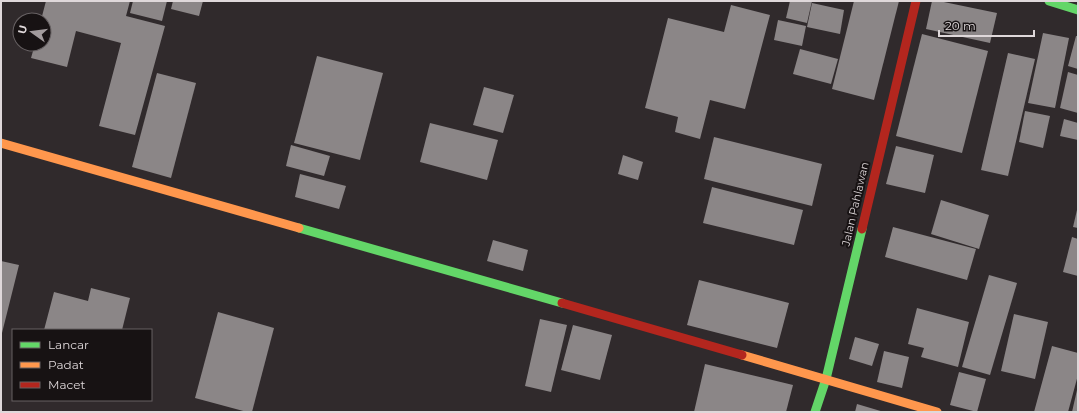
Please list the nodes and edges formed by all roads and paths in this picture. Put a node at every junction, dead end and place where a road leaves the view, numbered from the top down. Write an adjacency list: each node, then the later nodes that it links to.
1 (916, 1): 5 (main road, Jalan Pahlawan)
2 (1049, 1): 3 (main road)
3 (1078, 10)
4 (1, 143): 5 (main road)
5 (826, 379): 6 (main road, Jalan Pahlawan); 7 (main road)
6 (815, 412)
7 (937, 412)

